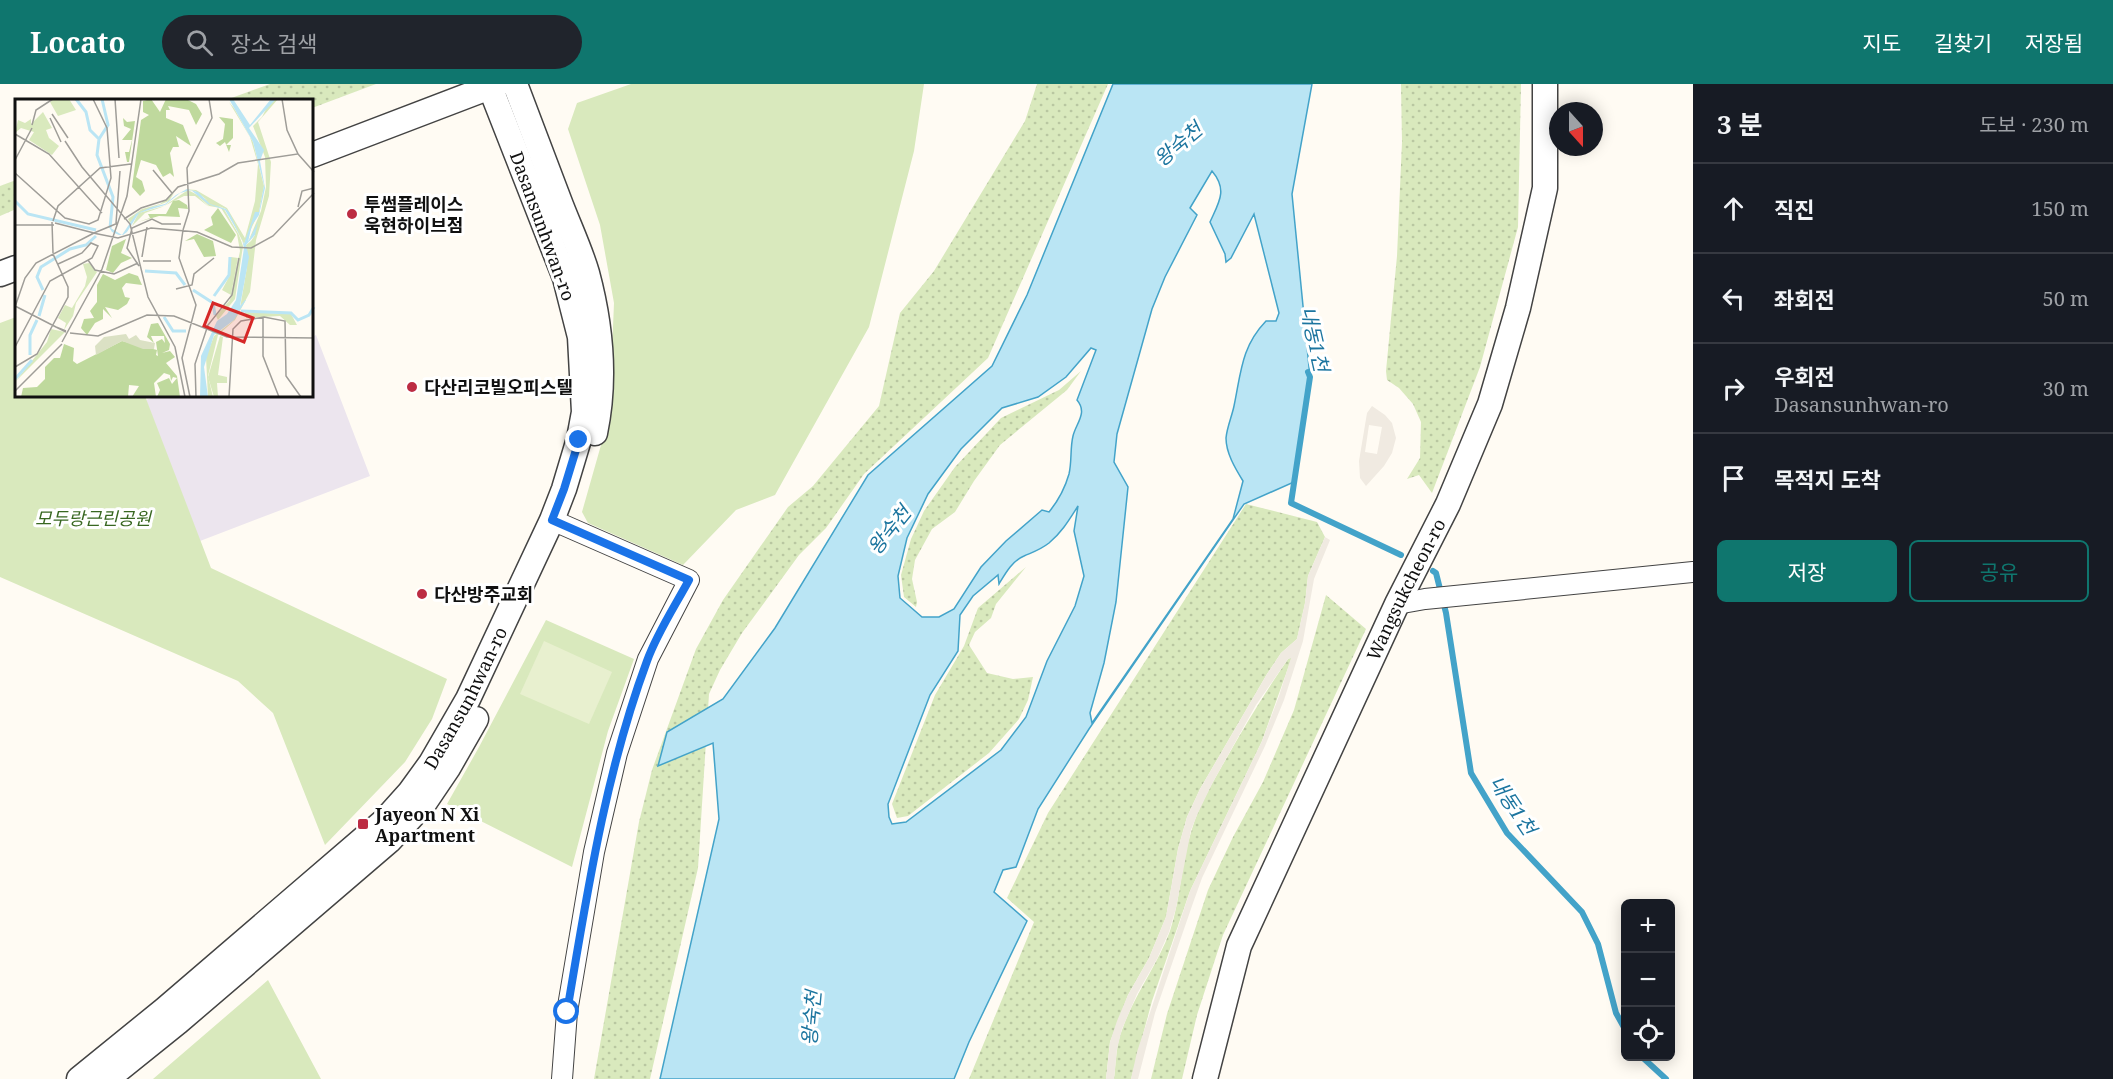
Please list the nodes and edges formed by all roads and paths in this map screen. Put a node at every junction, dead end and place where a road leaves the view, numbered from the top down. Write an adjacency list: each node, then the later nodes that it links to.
1 (515, 84): 7 (street, Dasansunhwan-ro)
2 (1545, 84): 9 (street, Wangsukcheon-ro)
3 (493, 85): 4 (street); 7 (street, Dasansunhwan-ro)
4 (314, 154)
5 (15, 268): 6 (street)
6 (0, 274)
7 (558, 523): 10 (street, Dasansunhwan-ro); 11 (street, Dasansunhwan-ro); 12 (street)
8 (1693, 573): 9 (street)
9 (1397, 604): 13 (street, Wangsukcheon-ro)
10 (79, 1079)
11 (107, 1079)
12 (562, 1079)
13 (1206, 1079)

